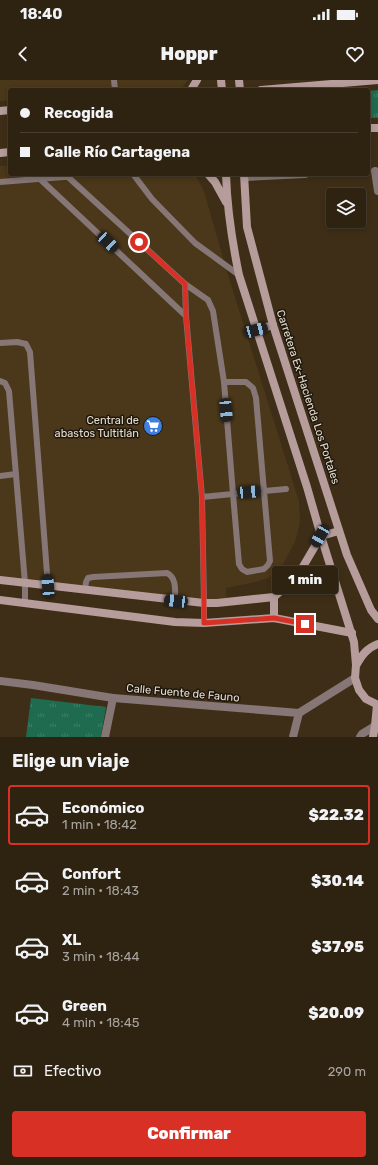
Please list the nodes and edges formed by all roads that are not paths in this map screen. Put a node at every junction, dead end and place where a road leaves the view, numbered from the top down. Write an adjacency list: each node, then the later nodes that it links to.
1 (378, 80): 2 (main road)
2 (339, 82): 3 (main road)
3 (280, 88)
4 (374, 171): 11 (street)
5 (135, 176): 13 (lane)
6 (210, 176): 12 (main road)
7 (226, 176): 12 (main road)
8 (245, 176): 16 (main road, Carretera Ex-Hacienda Los Portales)
9 (40, 179): 10 (lane); 14 (lane); 15 (lane)
10 (0, 182)
11 (378, 191)
12 (227, 205): 13 (main road)
13 (239, 275): 17 (main road)
14 (185, 284): 15 (lane); 20 (lane)
15 (186, 316): 26 (lane)
16 (273, 326): 17 (main road); 27 (main road, Carretera Ex-Hacienda Los Portales)
17 (256, 330): 28 (main road)
18 (0, 343): 31 (lane)
19 (0, 381): 21 (lane)
20 (224, 382): 24 (lane); 25 (lane)
21 (16, 474): 22 (lane); 30 (lane)
22 (0, 476)
23 (286, 489): 24 (lane)
24 (264, 491): 25 (lane); 25 (lane)
25 (233, 494): 26 (lane)
26 (202, 497): 37 (lane)
27 (339, 531): 28 (main road); 39 (main road, Carretera Ex-Hacienda Los Portales)
28 (320, 536): 33 (main road); 41 (main road)
29 (0, 580): 30 (main road)
30 (25, 583): 31 (main road); 36 (lane)
31 (48, 586): 32 (main road)
32 (85, 590): 35 (main road); 35 (lane)
33 (274, 597): 37 (main road); 38 (main road)
34 (0, 600): 36 (main road)
35 (176, 601): 37 (main road)
36 (25, 603): 40 (main road)
37 (204, 603): 40 (lane)
38 (274, 618): 40 (main road); 41 (main road)
39 (378, 619)
40 (204, 623)
41 (352, 633): 43 (main road)
42 (378, 644): 43 (main road)
43 (356, 665): 44 (main road)
44 (355, 678): 47 (main road); 48 (street)
45 (0, 681): 46 (street, Calle Fuente de Fauno)
46 (113, 698): 48 (street, Calle Fuente de Fauno); 50 (street)
47 (377, 705): 49 (main road)
48 (299, 713): 51 (street)
49 (376, 726): 52 (street); 53 (main road)
50 (105, 737)
51 (293, 737)
52 (360, 737)
53 (373, 737)

